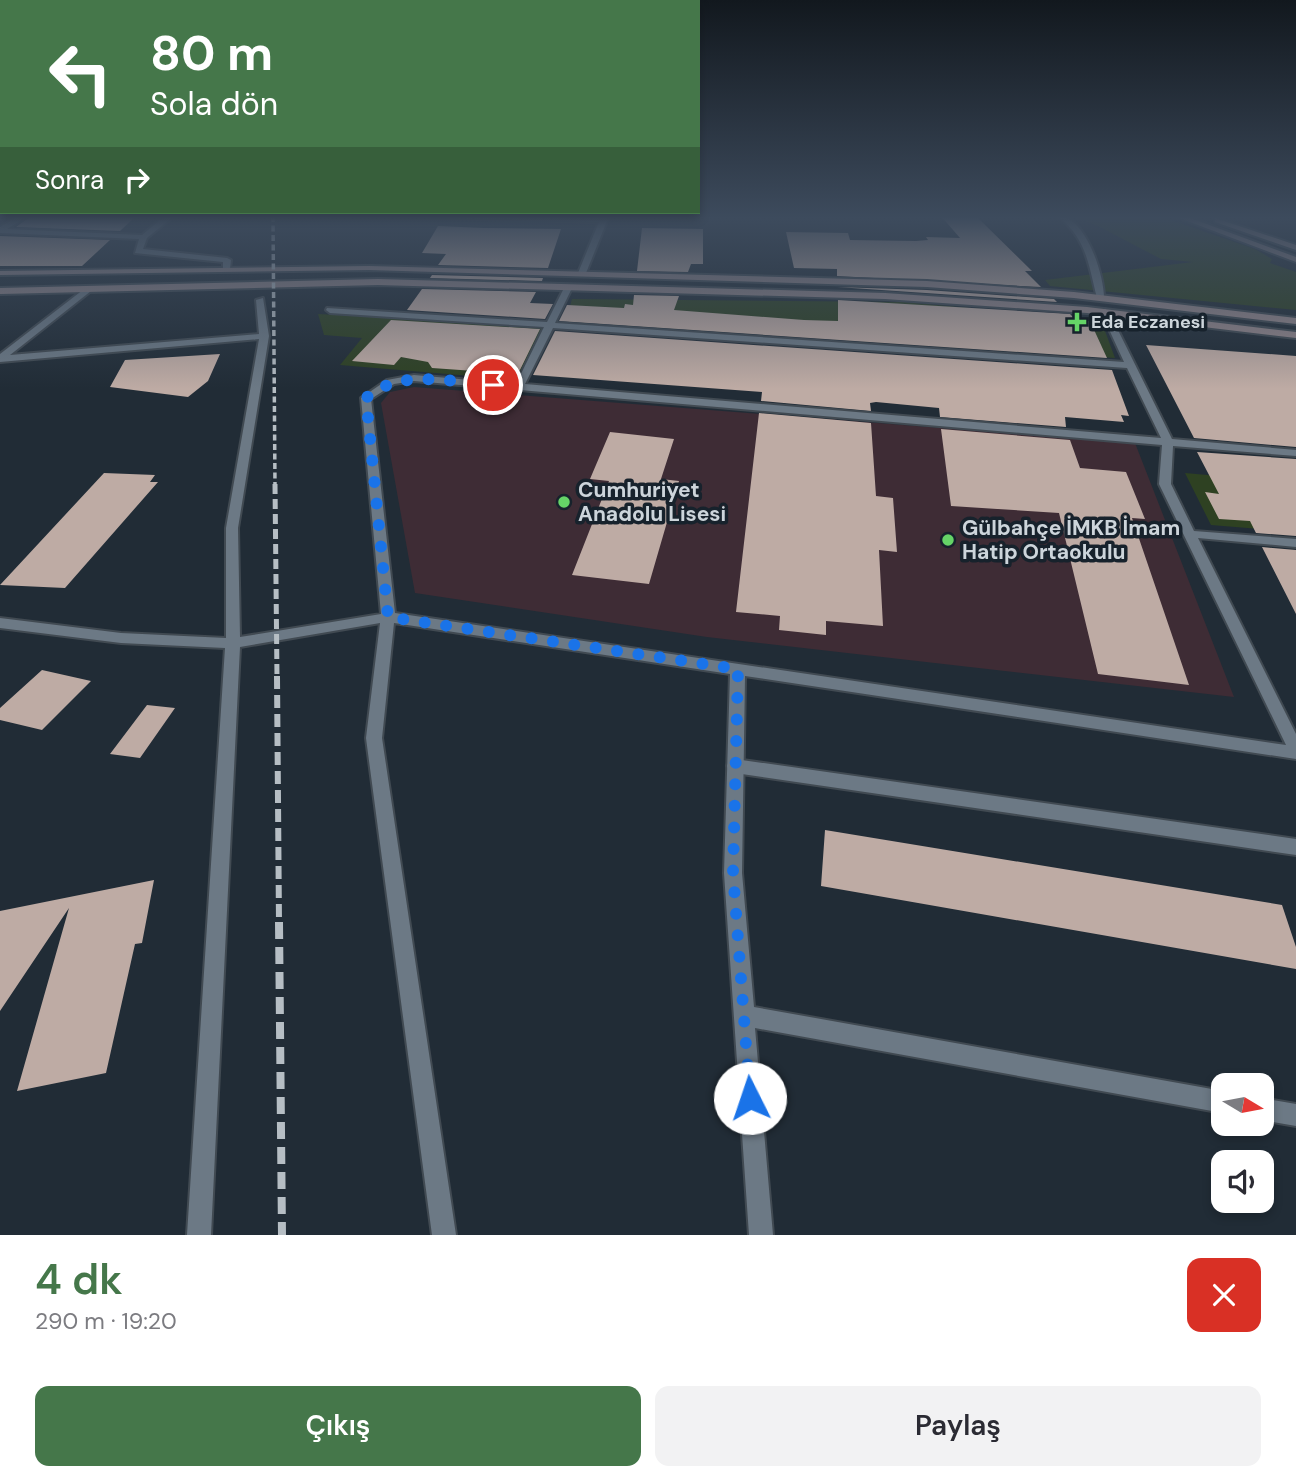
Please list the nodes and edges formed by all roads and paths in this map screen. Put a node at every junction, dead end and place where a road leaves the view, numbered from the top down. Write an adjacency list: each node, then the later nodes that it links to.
1 (602, 274): 6 (main road)
2 (1093, 274): 6 (street)
3 (568, 288): 4 (main road); 9 (main road); 11 (street)
4 (88, 289): 5 (main road); 14 (street)
5 (0, 291)
6 (1101, 298): 10 (main road)
7 (260, 300): 13 (street)
8 (330, 310): 11 (street)
9 (1105, 312): 12 (main road); 15 (street)
10 (1296, 321)
11 (550, 325): 15 (street); 16 (street)
12 (1296, 335)
13 (264, 336): 14 (street); 23 (street)
14 (1, 358)
15 (1131, 365): 17 (street)
16 (519, 387): 17 (street); 21 (street)
17 (1168, 442): 18 (street); 19 (street)
18 (1296, 453)
19 (1190, 534): 20 (street); 25 (street)
20 (1296, 543)
21 (388, 617): 23 (street); 24 (street); 33 (street)
22 (0, 623): 23 (street)
23 (233, 643): 32 (street)
24 (738, 669): 25 (street); 26 (street)
25 (1296, 751)
26 (735, 766): 27 (street); 28 (street)
27 (1296, 847)
28 (744, 1016): 29 (street); 34 (street)
29 (1211, 1100)
30 (1274, 1110): 31 (street)
31 (1296, 1115)
32 (200, 1235)
33 (444, 1235)
34 (761, 1235)

